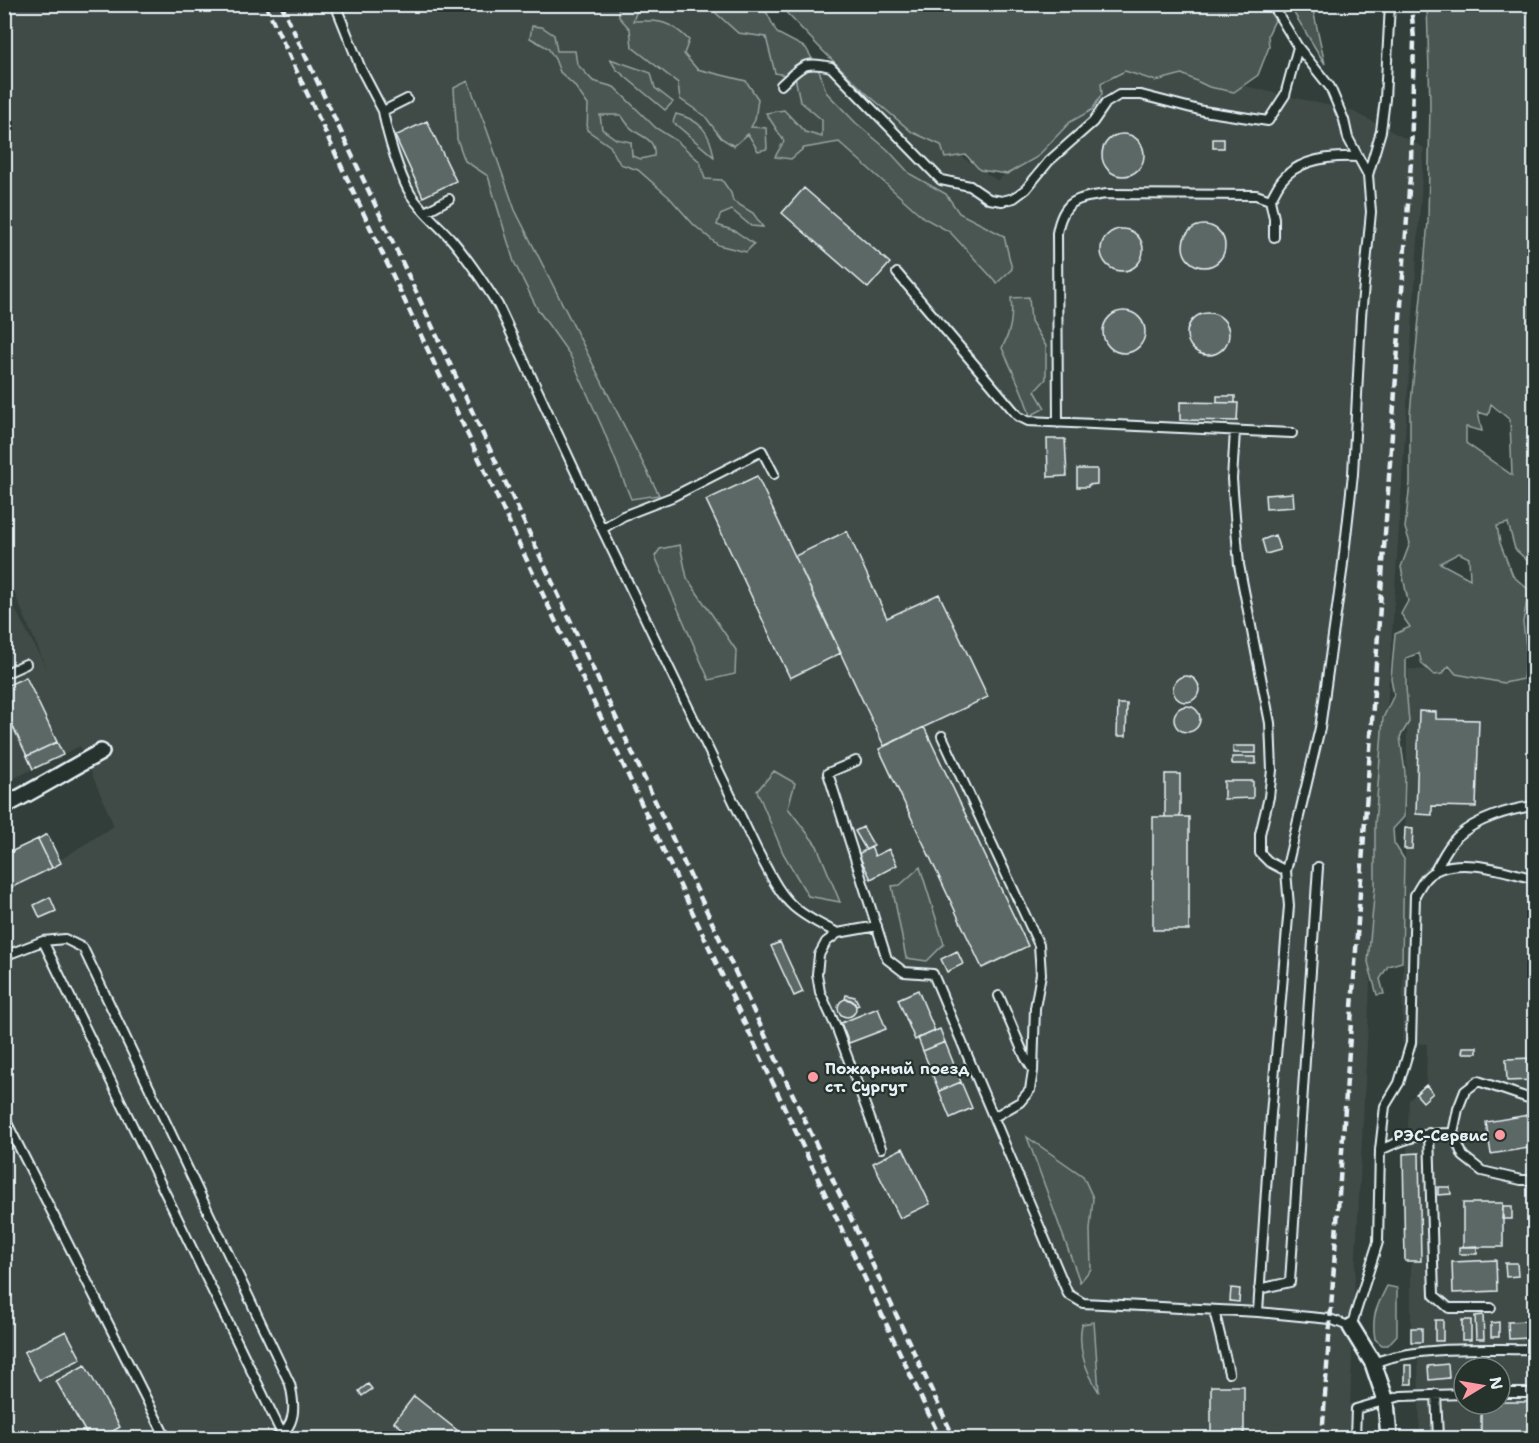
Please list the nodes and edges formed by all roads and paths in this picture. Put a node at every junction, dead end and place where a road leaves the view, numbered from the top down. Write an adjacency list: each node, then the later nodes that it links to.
1 (335, 4): 7 (lane)
2 (1272, 4): 4 (lane)
3 (1390, 4): 9 (lane)
4 (1298, 47): 5 (lane); 8 (lane)
5 (781, 85)
6 (407, 99): 7 (lane)
7 (383, 111): 12 (lane)
8 (1358, 157): 9 (lane); 11 (lane)
9 (1368, 175): 28 (lane)
10 (448, 199): 12 (lane)
11 (1269, 201): 13 (lane); 15 (lane)
12 (425, 213): 19 (lane)
13 (1274, 237)
14 (897, 273): 15 (lane)
15 (1058, 423): 16 (lane)
16 (1235, 431): 17 (lane); 28 (lane)
17 (1292, 433)
18 (774, 474): 19 (lane)
19 (602, 529): 32 (lane)
20 (26, 664): 21 (lane)
21 (4, 674)
22 (942, 736): 36 (lane)
23 (101, 752): 25 (street)
24 (856, 761): 31 (lane)
25 (4, 806)
26 (1534, 806): 29 (lane)
27 (1318, 867): 45 (lane)
28 (1286, 871): 45 (lane)
29 (1433, 873): 30 (lane); 43 (lane)
30 (1534, 879)
31 (877, 926): 32 (lane); 39 (lane)
32 (838, 933): 42 (lane)
33 (43, 941): 34 (lane); 58 (lane); 58 (lane)
34 (4, 956)
35 (999, 996): 36 (lane)
36 (1034, 1071): 39 (lane)
37 (1534, 1100): 41 (lane)
38 (4, 1117): 59 (lane)
39 (994, 1117): 47 (lane)
40 (1429, 1133): 41 (lane); 43 (lane); 46 (lane)
41 (1453, 1133): 44 (lane)
42 (881, 1148)
43 (1380, 1150): 49 (lane)
44 (1534, 1180)
45 (1259, 1289): 48 (lane)
46 (1491, 1308)
47 (1214, 1310): 48 (lane); 52 (lane)
48 (1258, 1312): 49 (lane)
49 (1351, 1328): 51 (street)
50 (1534, 1349): 51 (lane)
51 (1372, 1363): 57 (street)
52 (1229, 1373)
53 (1534, 1392): 54 (lane)
54 (1512, 1393)
55 (1436, 1394): 56 (lane); 57 (lane); 62 (lane)
56 (1452, 1394)
57 (1386, 1401): 60 (lane); 61 (street)
58 (279, 1436)
59 (166, 1438)
60 (1355, 1438)
61 (1389, 1438)
62 (1438, 1438)

